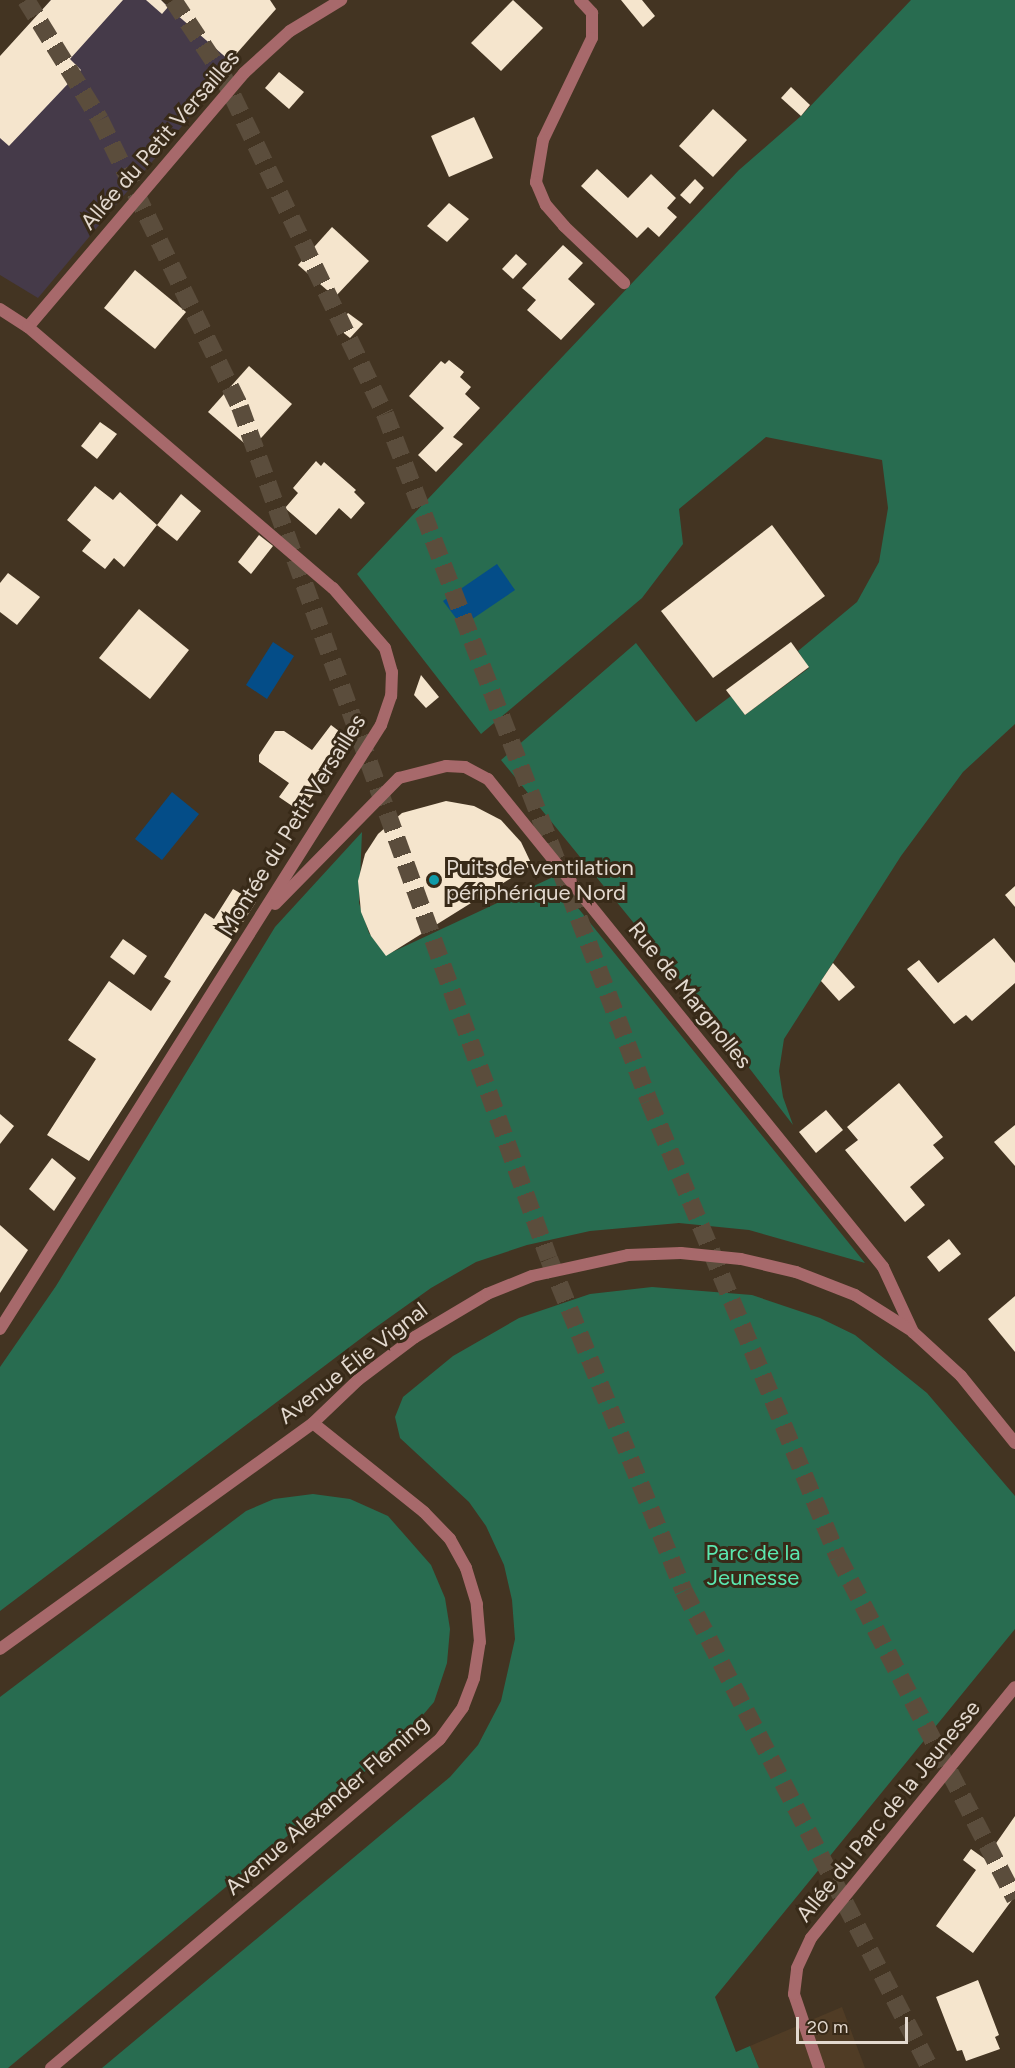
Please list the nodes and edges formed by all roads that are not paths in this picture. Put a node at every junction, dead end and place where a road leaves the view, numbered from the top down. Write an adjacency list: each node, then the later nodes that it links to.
1 (342, 0): 5 (street, Allée du Petit Versailles)
2 (580, 0): 3 (street)
3 (624, 283)
4 (0, 309): 5 (street, Montée du Petit Versailles)
5 (28, 327): 6 (street, Montée du Petit Versailles)
6 (257, 923): 7 (street, Montée du Petit Versailles); 8 (street, Rue de Margnolles)
7 (0, 1329)
8 (913, 1332): 9 (street, Avenue Élie Vignal); 10 (street, Rue de Margnolles)
9 (313, 1423): 11 (street, Avenue Élie Vignal); 13 (street, Avenue Alexander Fleming)
10 (1015, 1443)
11 (0, 1649)
12 (1015, 1687): 14 (street, Allée du Parc de la Jeunesse)
13 (51, 2068)
14 (819, 2068)

